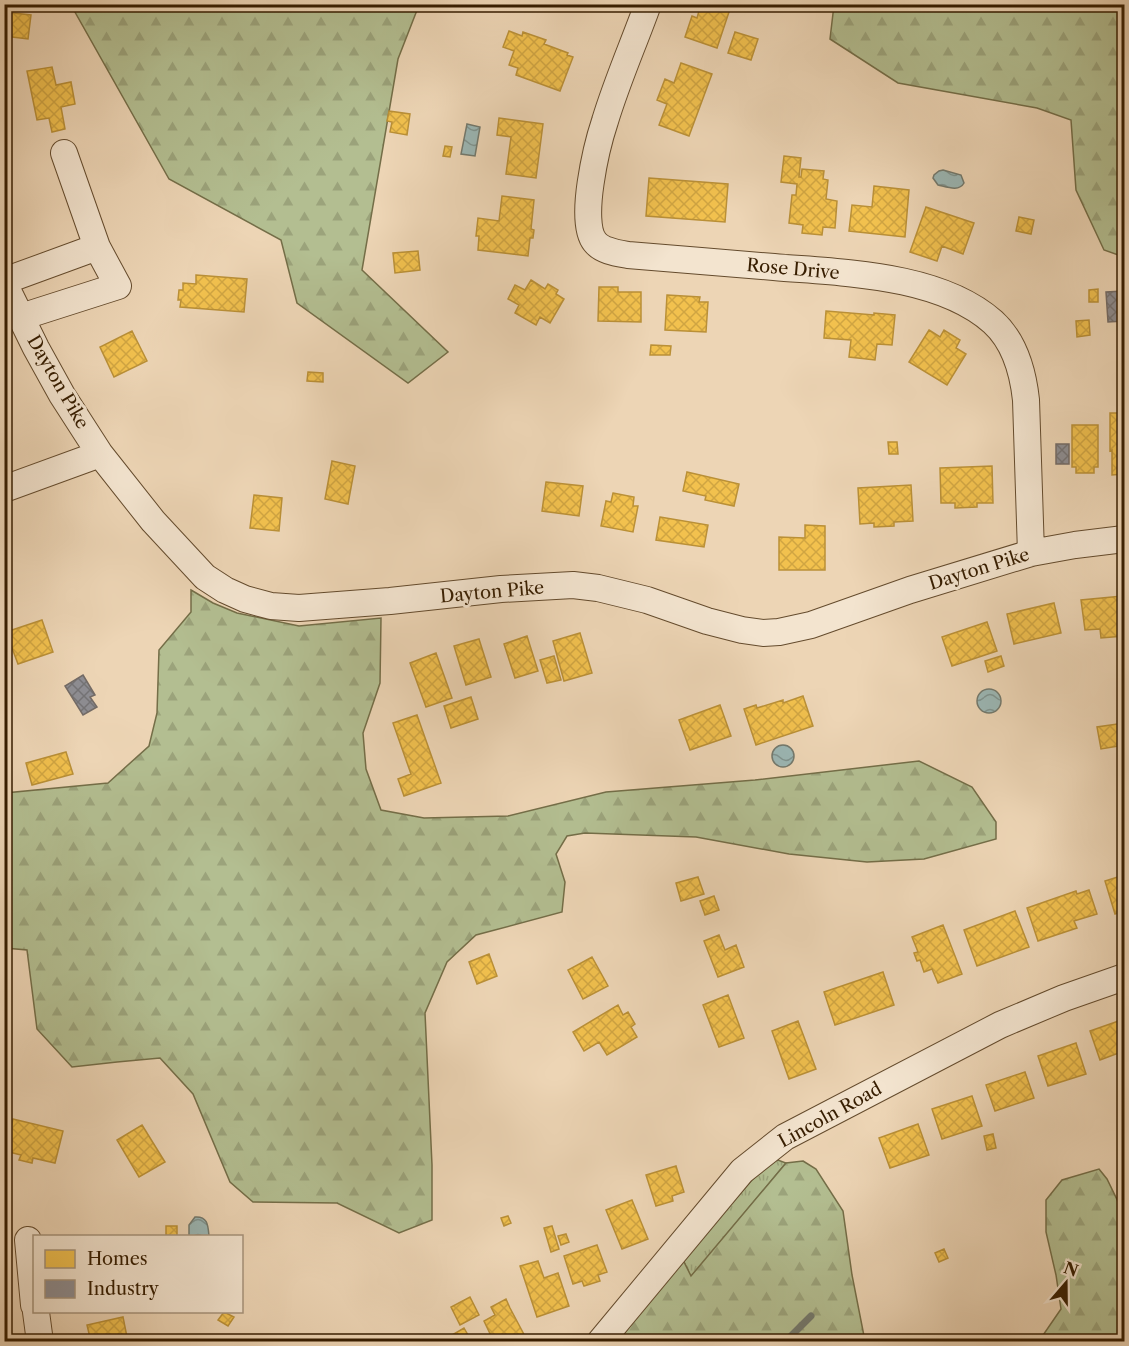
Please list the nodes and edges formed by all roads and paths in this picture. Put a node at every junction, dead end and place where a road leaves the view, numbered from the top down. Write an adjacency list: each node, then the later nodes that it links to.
1 (648, 4): 9 (street, Rose Drive)
2 (64, 153): 3 (street)
3 (98, 247): 4 (street); 5 (street)
4 (4, 282): 5 (street, Dayton Pike)
5 (21, 317): 6 (street, Dayton Pike)
6 (100, 454): 7 (street); 9 (street, Dayton Pike)
7 (4, 489)
8 (1125, 539): 9 (street, Dayton Pike)
9 (1030, 553)
10 (1125, 977): 15 (street, Lincoln Road)
11 (28, 1240): 12 (street)
12 (33, 1294)
13 (36, 1313): 14 (street)
14 (40, 1341)
15 (600, 1341)

